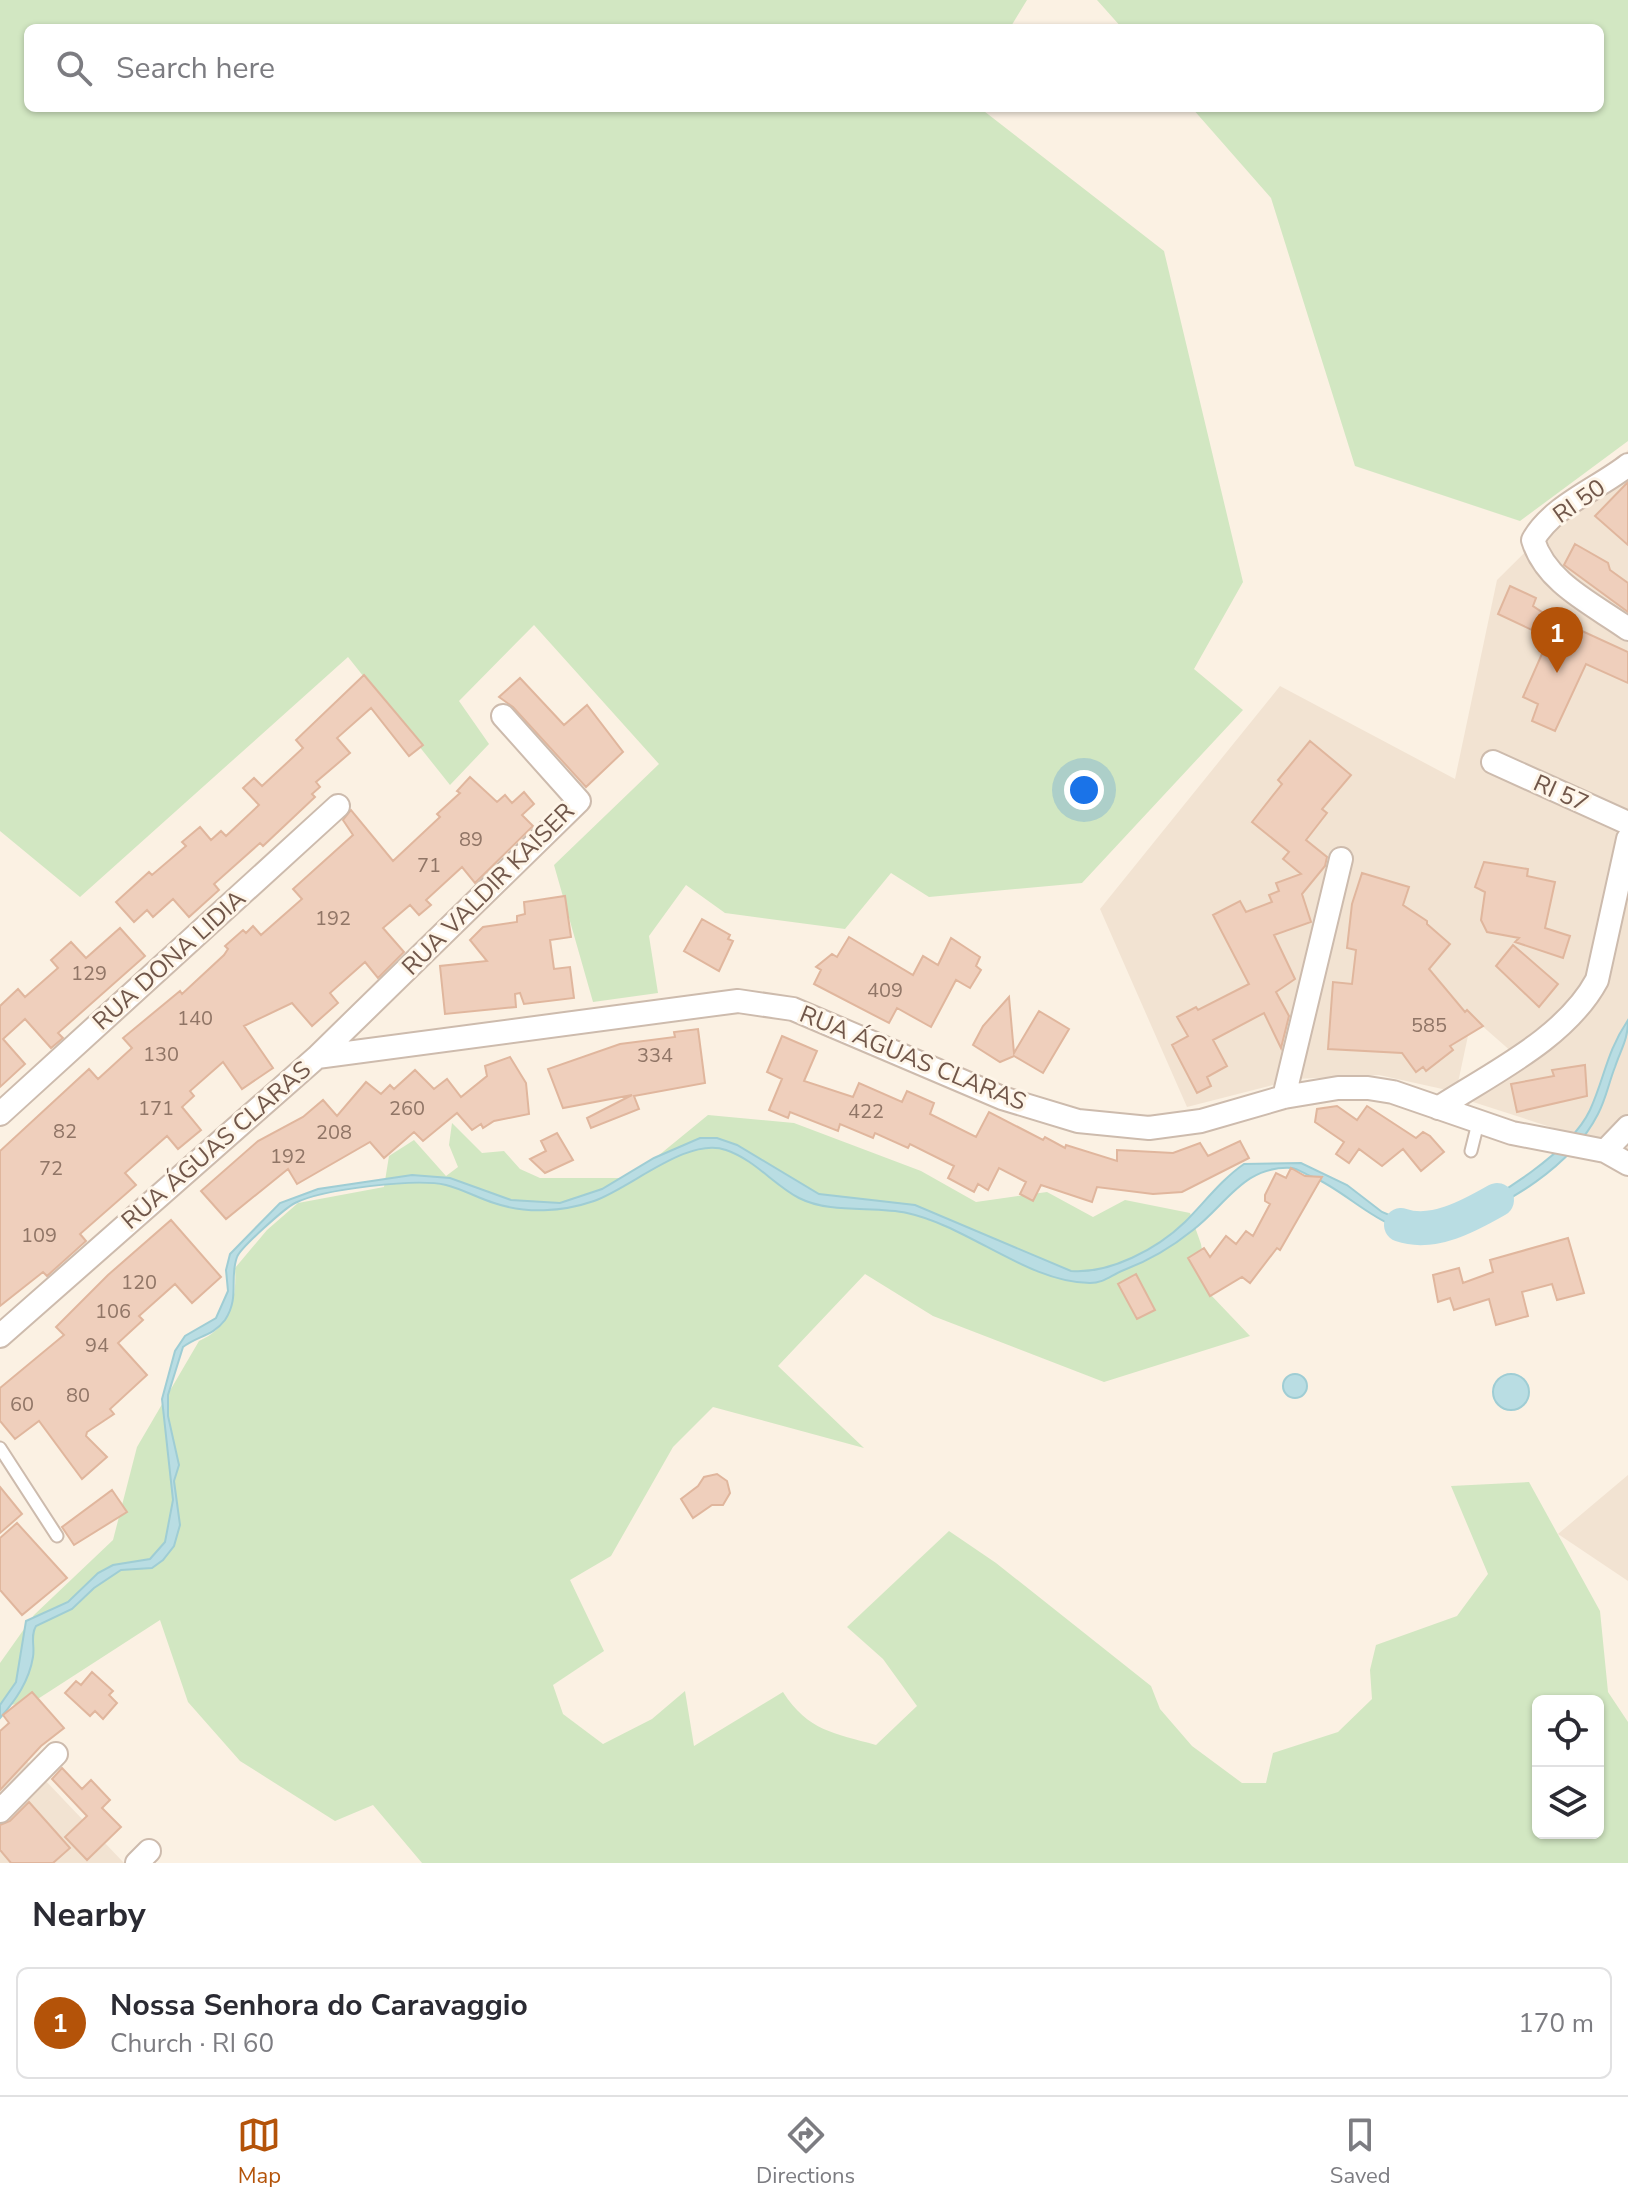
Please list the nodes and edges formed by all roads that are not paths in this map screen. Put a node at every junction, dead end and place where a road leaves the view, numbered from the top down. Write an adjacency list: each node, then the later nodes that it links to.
1 (1628, 465): 2 (street, RI 50)
2 (1628, 629)
3 (503, 716): 9 (street, RUA VALDIR KAISER)
4 (1493, 762): 6 (street, RI 57)
5 (338, 806): 12 (street, RUA DONA LIDIA)
6 (1628, 823)
7 (1628, 839): 11 (street)
8 (1341, 859): 10 (street)
9 (317, 1057): 10 (street, RUA ÁGUAS CLARAS); 18 (street, RUA ÁGUAS CLARAS)
10 (1284, 1097): 11 (street, RUA ÁGUAS CLARAS)
11 (1438, 1108): 13 (street, RUA ÁGUAS CLARAS)
12 (0, 1114)
13 (1478, 1123): 15 (lane); 16 (street, RUA ÁGUAS CLARAS)
14 (1628, 1127): 16 (street)
15 (1471, 1151)
16 (1605, 1151): 17 (street, RUA ÁGUAS CLARAS)
17 (1628, 1164)
18 (0, 1336)
19 (0, 1448): 20 (lane)
20 (57, 1536)
21 (56, 1754): 22 (street)
22 (0, 1811)

